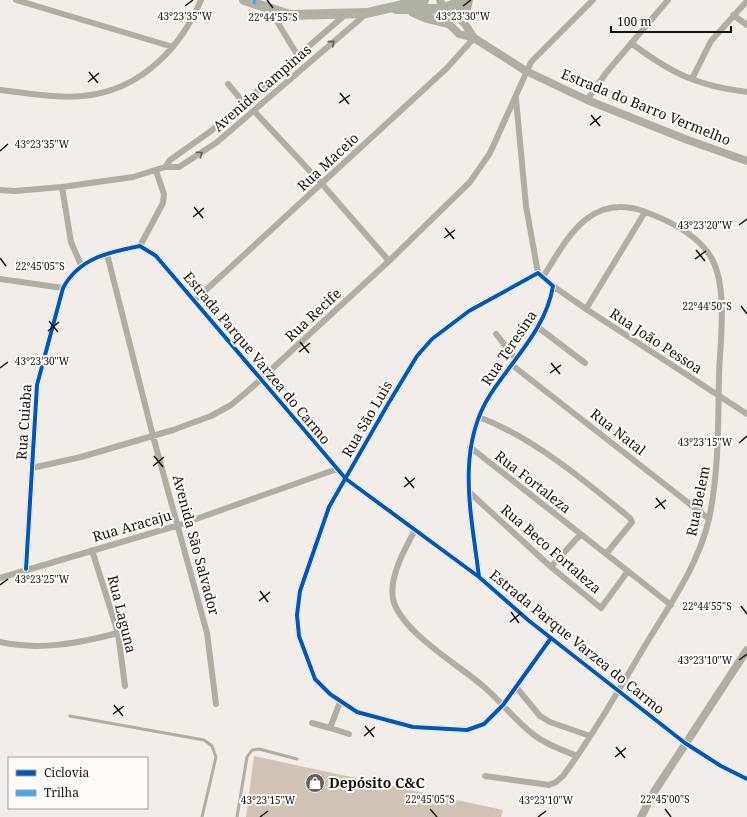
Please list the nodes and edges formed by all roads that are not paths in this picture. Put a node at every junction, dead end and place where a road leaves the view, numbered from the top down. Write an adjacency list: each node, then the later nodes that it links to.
1 (16, 0): 22 (street)
2 (201, 0): 22 (street)
3 (244, 0): 8 (main road)
4 (424, 0): 11 (main road)
5 (593, 0): 24 (street, Rua Recife)
6 (668, 0): 21 (street)
7 (462, 1): 10 (main road); 17 (main road)
8 (255, 2): 12 (main road)
9 (747, 2): 16 (street)
10 (441, 4): 13 (main road); 18 (street, Estrada do Barro Vermelho)
11 (384, 9): 13 (main road); 14 (main road)
12 (270, 10): 15 (main road); 23 (street)
13 (410, 10): 18 (main road)
14 (367, 13): 15 (main road); 32 (street, Avenida Campinas, one-way to 14)
15 (346, 14): 23 (street, Avenida Campinas)
16 (733, 15): 19 (street); 25 (street)
17 (463, 21): 20 (street, Estrada do Barro Vermelho)
18 (448, 23): 20 (street, Estrada do Barro Vermelho)
19 (747, 25)
20 (474, 38): 24 (street, Estrada do Barro Vermelho); 36 (street, Rua Maceio)
21 (631, 43): 25 (street); 30 (street)
22 (173, 47): 27 (street)
23 (298, 56): 31 (street, Avenida Campinas)
24 (526, 71): 29 (street, Rua Recife); 30 (street, Estrada do Barro Vermelho)
25 (692, 79): 28 (street)
26 (228, 84): 31 (street)
27 (0, 90)
28 (747, 92)
29 (516, 99): 42 (street, Rua Recife); 44 (street)
30 (587, 100): 33 (street, Estrada do Barro Vermelho)
31 (244, 103): 34 (street, Avenida Campinas)
32 (254, 111): 34 (street, Avenida Campinas, one-way to 32); 36 (street)
33 (747, 161)
34 (165, 167): 35 (street, Avenida Campinas)
35 (156, 170): 37 (street, Avenida Campinas); 40 (street)
36 (322, 184): 42 (street); 48 (street, Rua Maceio)
37 (62, 187): 38 (street); 43 (street)
38 (0, 190)
39 (645, 212): 44 (street, Rua Belem); 49 (street); 56 (street, Rua Belem)
40 (140, 246): 41 (street); 48 (street, Estrada Parque Varzea do Carmo)
41 (107, 254): 43 (street, Rua Cuiaba); 59 (street, Avenida São Salvador)
42 (389, 261): 55 (street, Rua Recife)
43 (81, 265): 47 (street, Rua Cuiaba)
44 (540, 275): 46 (street); 63 (street, Rua São Luis)
45 (0, 280): 47 (street)
46 (554, 286): 49 (street, Rua João Pessoa); 50 (street, Rua Teresina)
47 (63, 288): 61 (street, Rua Cuiaba)
48 (195, 300): 55 (street, Estrada Parque Varzea do Carmo)
49 (586, 310): 56 (street, Rua João Pessoa)
50 (539, 328): 52 (street, Rua Teresina); 53 (street)
51 (496, 334): 52 (street)
52 (516, 359): 54 (street, Rua Teresina)
53 (585, 363)
54 (512, 365): 58 (street, Rua Teresina); 65 (street, Rua Natal)
55 (261, 378): 59 (street, Rua Recife); 62 (street, Estrada Parque Varzea do Carmo)
56 (719, 396): 57 (street, Rua João Pessoa); 65 (street, Rua Belem)
57 (747, 414)
58 (479, 417): 60 (street, Rua Teresina); 70 (street)
59 (153, 436): 61 (street, Rua Recife); 66 (street, Avenida São Salvador)
60 (470, 447): 64 (street, Rua Teresina); 68 (street, Rua Fortaleza)
61 (32, 468): 72 (street, Rua Cuiaba)
62 (337, 469): 63 (street, Estrada Parque Varzea do Carmo); 66 (street, Rua Aracaju)
63 (346, 479): 67 (street, Estrada Parque Varzea do Carmo); 84 (street, Rua São Luis)
64 (469, 492): 71 (street, Rua Beco Fortaleza); 74 (street, Rua Teresina)
65 (709, 519): 76 (street, Rua Belem)
66 (179, 525): 69 (street, Rua Aracaju); 85 (street, Avenida São Salvador)
67 (415, 530): 74 (street, Estrada Parque Varzea do Carmo); 86 (street)
68 (580, 535): 70 (street, Rua Fortaleza); 71 (street)
69 (92, 550): 72 (street, Rua Aracaju); 77 (street, Rua Laguna)
70 (606, 554): 73 (street, Rua Fortaleza)
71 (551, 567): 73 (street, Rua Beco Fortaleza)
72 (26, 569): 75 (street, Rua Aracaju)
73 (628, 571): 76 (street, Rua Fortaleza)
74 (479, 577): 78 (street, Estrada Parque Varzea do Carmo)
75 (0, 578)
76 (671, 605): 83 (street, Rua Belem)
77 (118, 633): 79 (street); 81 (street, Rua Laguna)
78 (551, 638): 82 (street, Rua São Luis); 83 (street, Estrada Parque Varzea do Carmo)
79 (0, 642)
80 (747, 650): 92 (street)
81 (125, 686)
82 (516, 687): 86 (street, Rua São Luis); 91 (street)
83 (620, 690): 91 (street, Rua Belem); 92 (street, Estrada Parque Varzea do Carmo)
84 (340, 702): 86 (street, Rua São Luis); 89 (street)
85 (216, 704)
86 (503, 705): 93 (street)
87 (70, 716): 97 (lane)
88 (312, 723): 89 (street)
89 (330, 728): 90 (street)
90 (349, 734)
91 (590, 736): 93 (street, Rua Belem)
92 (685, 743): 96 (street, Estrada Parque Varzea do Carmo); 99 (street)
93 (577, 756): 95 (street, Rua Belem)
94 (297, 758): 98 (lane)
95 (485, 776)
96 (747, 779)
97 (202, 817)
98 (237, 817)
99 (641, 817)

